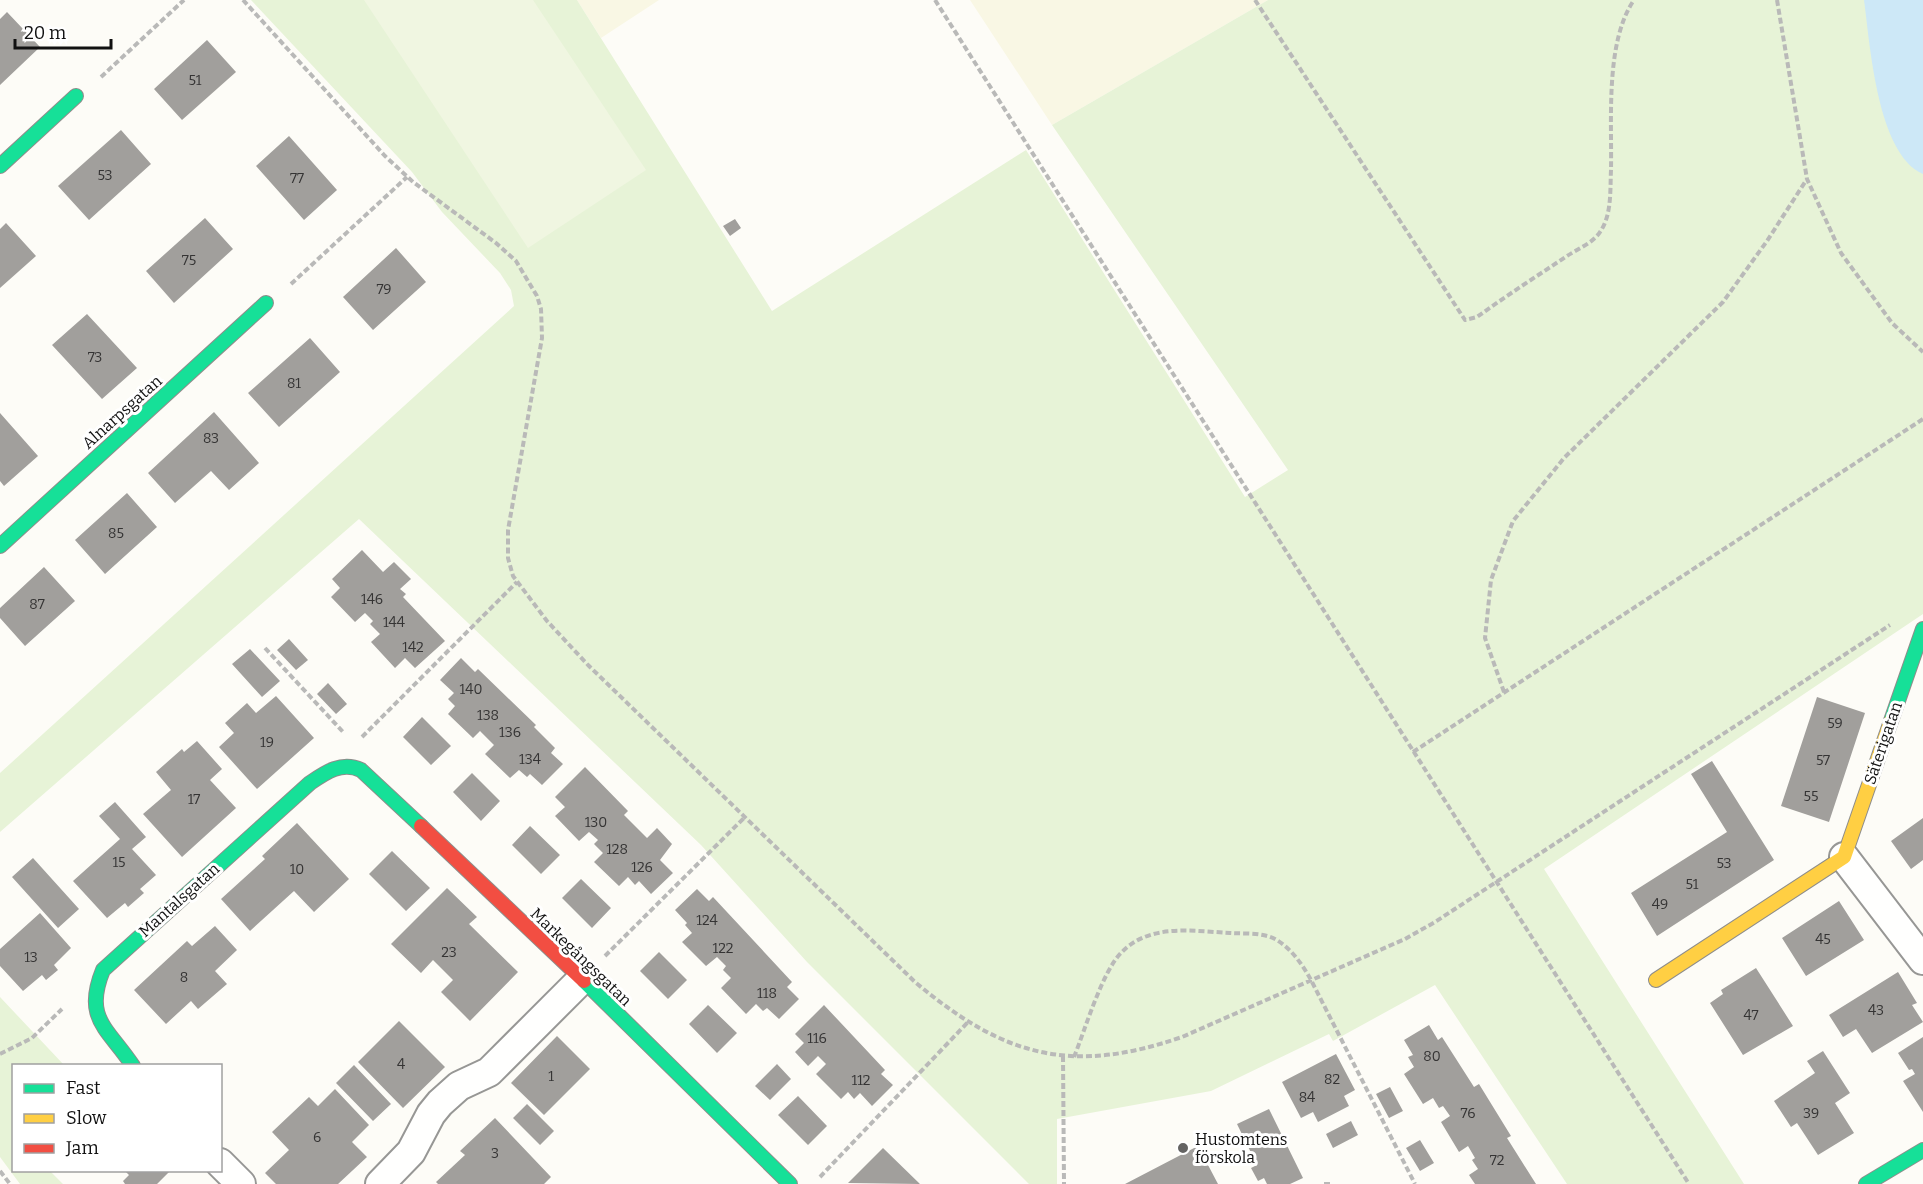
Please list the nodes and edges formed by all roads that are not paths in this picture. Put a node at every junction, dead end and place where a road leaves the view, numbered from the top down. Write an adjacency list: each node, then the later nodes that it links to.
1 (76, 96): 2 (street)
2 (0, 166)
3 (266, 303): 4 (street, Alnarpsgatan)
4 (0, 546)
5 (1923, 629): 7 (street, Säterigatan)
6 (348, 766): 9 (street, Markegångsgatan); 11 (street, Mantalsgatan)
7 (1844, 857): 8 (street); 10 (street)
8 (1923, 960)
9 (582, 980): 15 (street); 16 (street, Markegångsgatan)
10 (1656, 980)
11 (132, 1064)
12 (1923, 1150): 17 (street)
13 (222, 1165): 14 (street)
14 (241, 1184)
15 (380, 1184)
16 (790, 1184)
17 (1866, 1184)

